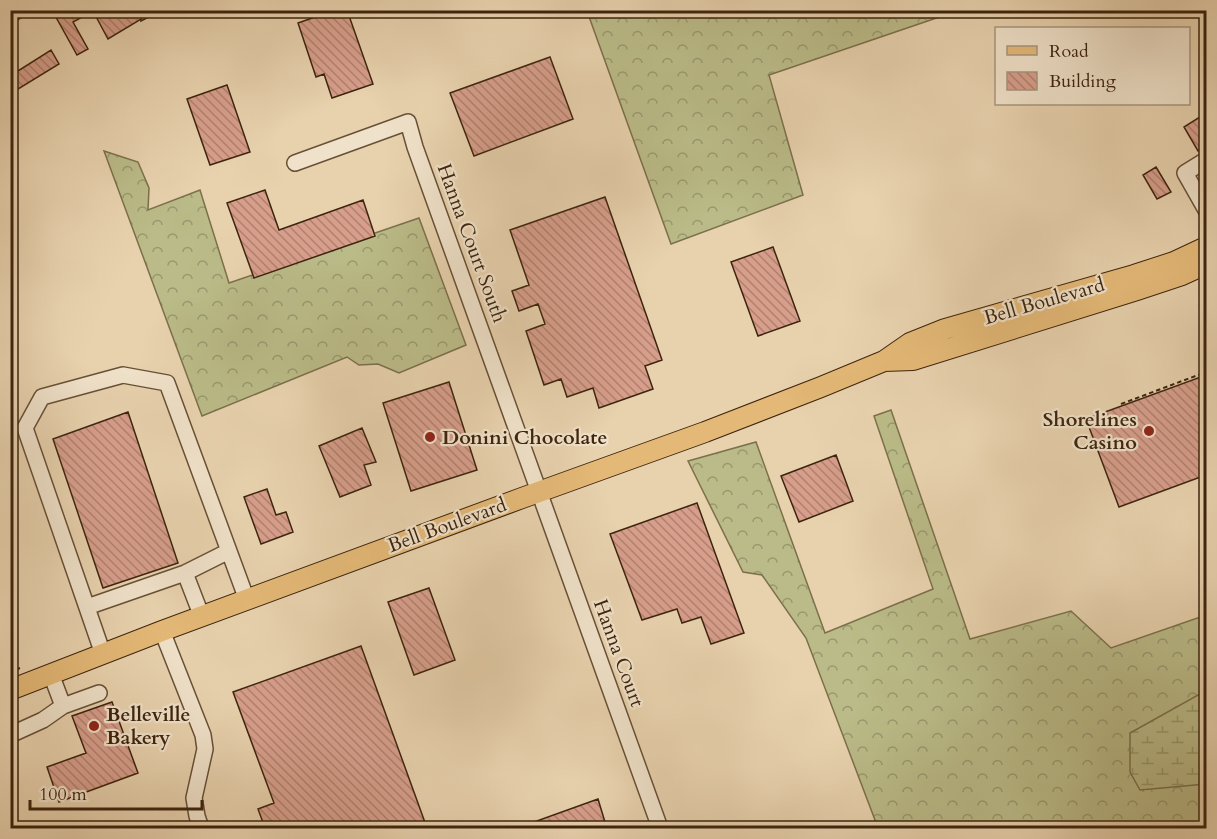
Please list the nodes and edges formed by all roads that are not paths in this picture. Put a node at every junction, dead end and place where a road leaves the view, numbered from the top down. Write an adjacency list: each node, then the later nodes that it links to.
1 (18, 10): 2 (street)
2 (10, 15)
3 (1206, 160): 5 (street)
4 (296, 163): 9 (street, Hanna Court South)
5 (1206, 210)
6 (1206, 247): 8 (main road, Bell Boulevard)
7 (1206, 264): 8 (main road, Bell Boulevard)
8 (884, 361): 9 (main road, Bell Boulevard)
9 (538, 492): 12 (main road, Bell Boulevard); 23 (street, Hanna Court)
10 (229, 551): 11 (street); 12 (street); 13 (street)
11 (185, 573): 13 (street); 14 (street)
12 (247, 600): 14 (main road, Bell Boulevard)
13 (87, 607): 16 (street)
14 (202, 617): 15 (main road, Bell Boulevard)
15 (162, 631): 16 (main road, Bell Boulevard); 22 (street)
16 (103, 654): 17 (main road, Bell Boulevard)
17 (51, 674): 18 (main road, Bell Boulevard); 20 (street)
18 (10, 690)
19 (99, 693): 20 (street)
20 (63, 706): 21 (street)
21 (10, 735)
22 (201, 828)
23 (660, 828)

